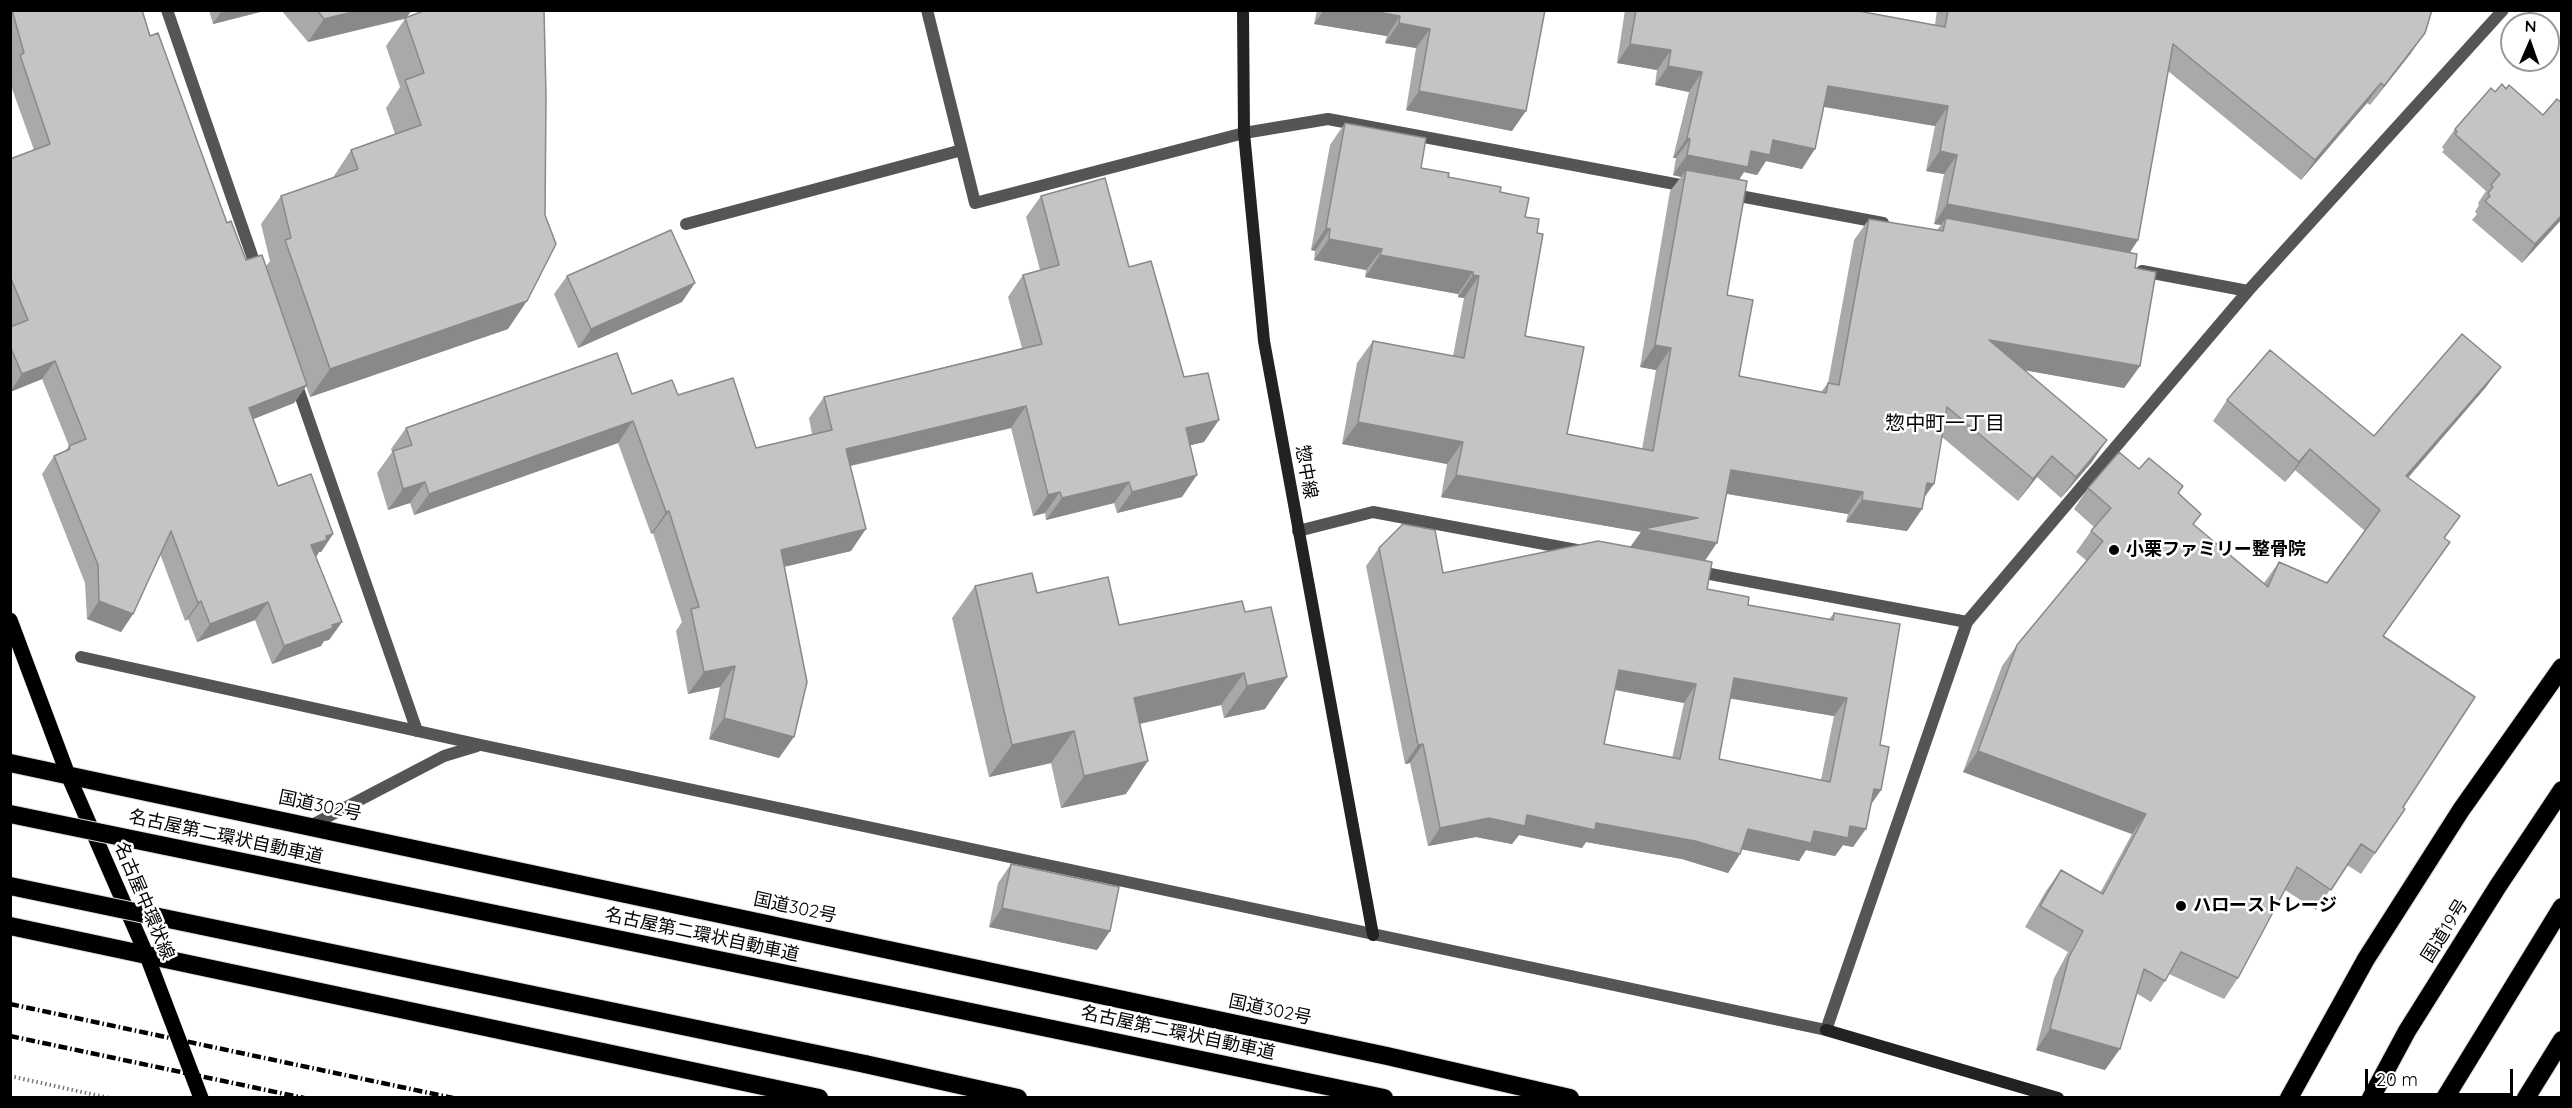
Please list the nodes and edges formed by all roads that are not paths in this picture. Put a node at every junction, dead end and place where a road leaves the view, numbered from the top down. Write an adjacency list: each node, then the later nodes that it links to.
1 (167, 10): 10 (street)
2 (927, 10): 6 (street)
3 (1243, 10): 5 (street, 惣中線)
4 (2504, 10): 11 (street)
5 (1244, 133): 6 (street); 8 (street); 13 (street, 惣中線)
6 (962, 150): 7 (street)
7 (686, 224)
8 (1894, 225)
9 (2130, 269): 11 (street)
10 (261, 280)
11 (2248, 291): 17 (street)
12 (292, 370): 20 (street)
13 (1298, 531): 14 (street); 30 (street, 惣中線)
14 (1595, 553)
15 (1676, 568): 17 (street)
16 (10, 620): 23 (main road, 名古屋中環状線)
17 (1967, 622): 32 (street)
18 (81, 657): 20 (street)
19 (2562, 668): 34 (highway)
20 (417, 731): 21 (street)
21 (481, 745): 26 (street); 30 (street)
22 (10, 763): 23 (highway, 国道302号)
23 (68, 775): 26 (highway, 国道302号); 31 (main road, 名古屋中環状線)
24 (2562, 790): 41 (highway, 国道19号)
25 (10, 814): 38 (highway, 名古屋第二環状自動車道, bridge)
26 (310, 826): 39 (highway, 国道302号)
27 (10, 886): 37 (highway, bridge)
28 (2562, 907): 42 (highway)
29 (10, 926): 31 (highway)
30 (1373, 935): 32 (street)
31 (147, 956): 35 (main road, 名古屋中環状線); 36 (highway)
32 (1826, 1030): 40 (street)
33 (2562, 1040): 43 (highway)
34 (2288, 1096)
35 (201, 1098)
36 (819, 1098)
37 (1018, 1098)
38 (1384, 1098)
39 (1570, 1098)
40 (2058, 1098)
41 (2371, 1098)
42 (2445, 1098)
43 (2526, 1098)

